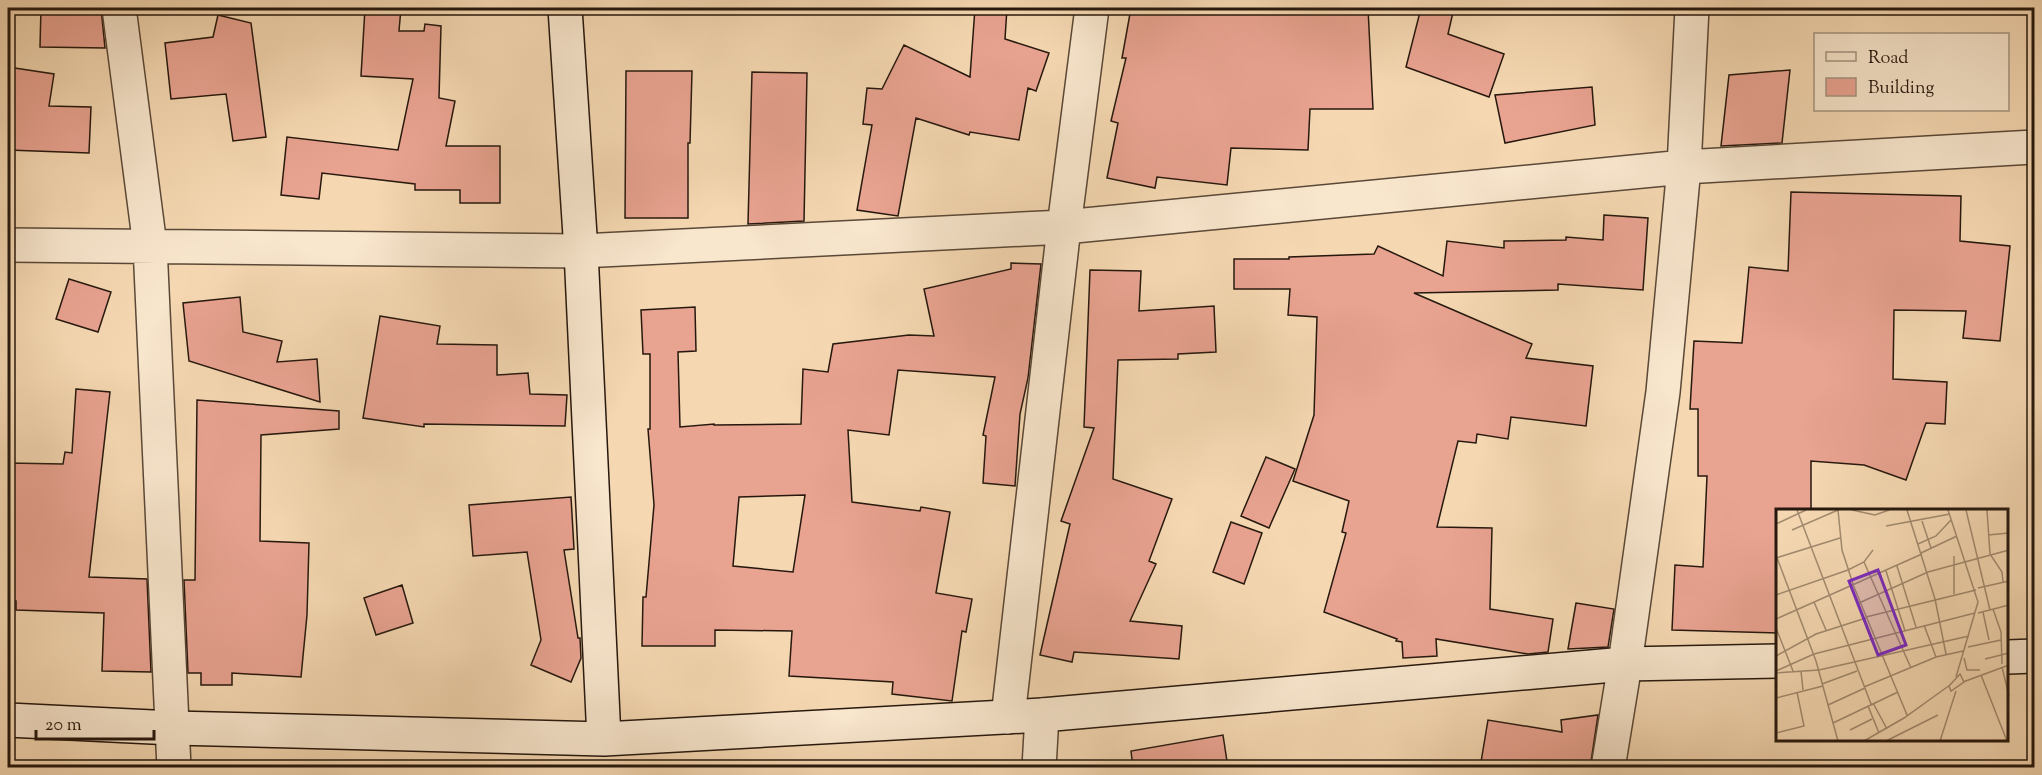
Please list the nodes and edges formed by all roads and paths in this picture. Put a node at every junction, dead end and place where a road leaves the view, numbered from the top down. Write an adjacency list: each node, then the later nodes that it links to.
1 (119, 8): 9 (street)
2 (565, 8): 10 (street)
3 (1092, 8): 7 (street)
4 (1692, 8): 6 (street)
5 (2034, 147): 6 (street)
6 (1684, 167): 7 (street); 14 (street)
7 (1064, 227): 10 (street); 16 (street)
8 (8, 245): 9 (street)
9 (150, 246): 10 (street); 18 (street)
10 (581, 251): 19 (street)
11 (2034, 656): 12 (street)
12 (2009, 657)
13 (1776, 661): 14 (street)
14 (1625, 664): 15 (street); 22 (street)
15 (1042, 715): 16 (street); 21 (street)
16 (1008, 717): 19 (street)
17 (8, 720): 18 (street)
18 (173, 728): 19 (street); 20 (street)
19 (604, 740)
20 (174, 768)
21 (1039, 768)
22 (1608, 768)

